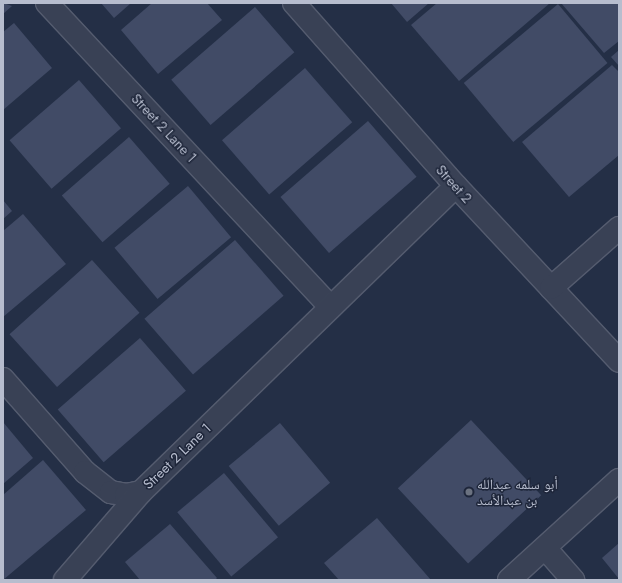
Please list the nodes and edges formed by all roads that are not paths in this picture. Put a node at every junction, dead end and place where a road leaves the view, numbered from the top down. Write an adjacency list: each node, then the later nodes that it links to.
1 (47, 3): 6 (street, Street 2 Lane 1)
2 (294, 3): 3 (street, Street 2)
3 (456, 186): 5 (street, Street 2); 6 (street, Street 2 Lane 1)
4 (619, 228): 5 (street)
5 (552, 288): 7 (street, Street 2)
6 (330, 306): 10 (street, Street 2 Lane 1)
7 (619, 361)
8 (3, 379): 10 (street, Street 2 Lane 1)
9 (619, 480): 11 (street)
10 (141, 492): 12 (street)
11 (545, 548): 13 (street); 14 (street)
12 (65, 580)
13 (509, 580)
14 (573, 580)

